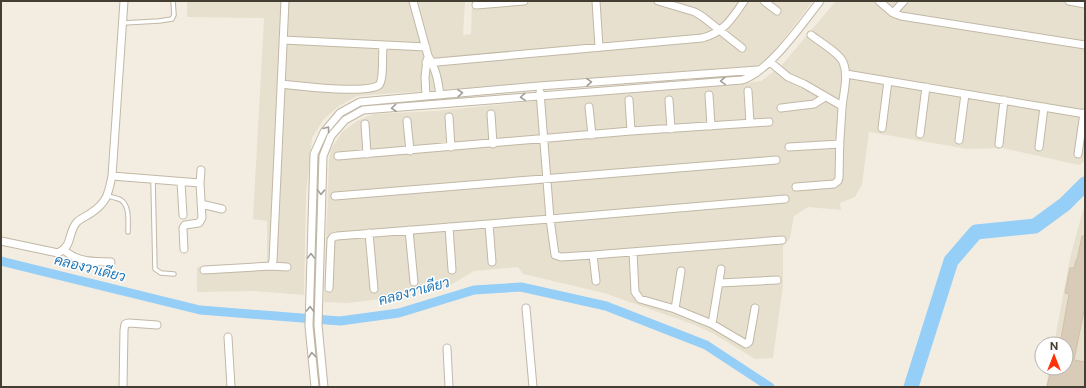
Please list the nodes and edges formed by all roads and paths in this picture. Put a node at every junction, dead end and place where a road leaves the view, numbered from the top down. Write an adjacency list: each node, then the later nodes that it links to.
1 (124, 1): 18 (street)
2 (173, 1): 18 (lane)
3 (285, 1): 21 (street)
4 (414, 1): 24 (street)
5 (524, 1): 15 (street)
6 (596, 1): 25 (street)
7 (658, 1): 19 (street)
8 (744, 1): 19 (street)
9 (764, 1): 16 (street)
10 (820, 1): 28 (street)
11 (879, 1): 17 (street)
12 (904, 1): 17 (street)
13 (1069, 1): 14 (street)
14 (1085, 4)
15 (476, 5)
16 (777, 11)
17 (893, 13): 23 (street)
18 (123, 22): 76 (street)
19 (721, 30): 25 (street); 26 (street)
20 (811, 35): 30 (street)
21 (283, 40): 22 (street); 32 (street)
22 (383, 45): 24 (street); 32 (street)
23 (1085, 45)
24 (426, 47): 27 (street)
25 (599, 47): 27 (street)
26 (742, 48)
27 (429, 61): 37 (street); 37 (street)
28 (770, 62): 29 (street); 40 (street)
29 (758, 70): 33 (street, one-way to 29); 39 (street, one-way to 39)
30 (846, 74): 31 (street); 45 (street)
31 (888, 81): 34 (street); 57 (street)
32 (281, 84): 104 (street)
33 (539, 86): 37 (street, one-way to 33); 39 (street)
34 (926, 87): 36 (street); 60 (street)
35 (748, 91): 54 (street)
36 (965, 94): 43 (street); 63 (street)
37 (433, 95): 44 (street); 88 (street, one-way to 37)
38 (709, 95): 56 (street)
39 (540, 96): 44 (street, one-way to 44); 62 (street)
40 (826, 98): 45 (street); 48 (street)
41 (629, 100): 59 (street)
42 (669, 100): 58 (street)
43 (1004, 100): 47 (street); 66 (street)
44 (433, 104): 90 (street, one-way to 90)
45 (842, 106): 65 (street)
46 (589, 107): 61 (street)
47 (1044, 107): 50 (street); 69 (street)
48 (781, 108)
49 (491, 114): 64 (street)
50 (1085, 114): 72 (street)
51 (449, 117): 67 (street)
52 (407, 121): 70 (street)
53 (769, 122): 54 (street)
54 (750, 123): 56 (street)
55 (365, 124): 71 (street)
56 (711, 126): 58 (street)
57 (882, 128)
58 (671, 129): 59 (street)
59 (631, 132): 61 (street)
60 (920, 134)
61 (592, 135): 62 (street)
62 (543, 139): 64 (street); 77 (street)
63 (958, 140)
64 (493, 144): 67 (street)
65 (840, 144): 68 (street); 81 (street)
66 (999, 144)
67 (451, 147): 70 (street)
68 (789, 147)
69 (1039, 147)
70 (410, 151): 71 (street)
71 (368, 154): 73 (street)
72 (1078, 154)
73 (338, 156)
74 (776, 160): 77 (street)
75 (201, 170): 80 (street)
76 (112, 176): 78 (street); 82 (street)
77 (546, 178): 83 (street); 89 (street)
78 (153, 180): 79 (street); 110 (lane)
79 (181, 182): 80 (street); 87 (street)
80 (200, 183): 85 (street)
81 (796, 187)
82 (108, 196): 94 (lane); 99 (street)
83 (335, 196)
84 (785, 199): 89 (street)
85 (201, 204): 86 (street); 98 (street)
86 (222, 209)
87 (183, 215)
88 (312, 219): 90 (street); 117 (street, one-way to 88)
89 (550, 219): 91 (street); 101 (street)
90 (320, 220): 118 (street)
91 (489, 224): 92 (street); 103 (street)
92 (449, 227): 93 (street); 108 (street)
93 (409, 230): 95 (street); 113 (street)
94 (128, 232)
95 (369, 233): 115 (street); 116 (street)
96 (782, 240): 100 (street)
97 (1, 241): 99 (street)
98 (184, 249)
99 (64, 250): 102 (street)
100 (634, 252): 101 (street); 121 (street)
101 (593, 255): 112 (street)
102 (111, 262)
103 (492, 262)
104 (271, 266): 105 (street); 107 (street)
105 (287, 267)
106 (721, 268): 114 (street)
107 (204, 270)
108 (452, 270)
109 (681, 271): 121 (street)
110 (174, 274)
111 (777, 280): 114 (street)
112 (596, 281)
113 (414, 282)
114 (720, 283): 124 (street)
115 (329, 288)
116 (374, 289)
117 (310, 293): 118 (street); 122 (street, one-way to 117)
118 (318, 293): 123 (street)
119 (526, 308): 133 (street)
120 (755, 308): 124 (street)
121 (676, 309): 124 (street)
122 (309, 324): 123 (street); 130 (street, one-way to 122)
123 (318, 324): 131 (street)
124 (712, 324)
125 (157, 325): 128 (street)
126 (228, 337): 129 (street)
127 (447, 348): 132 (street)
128 (123, 387)
129 (232, 387)
130 (315, 387)
131 (324, 387)
132 (449, 387)
133 (533, 387)

